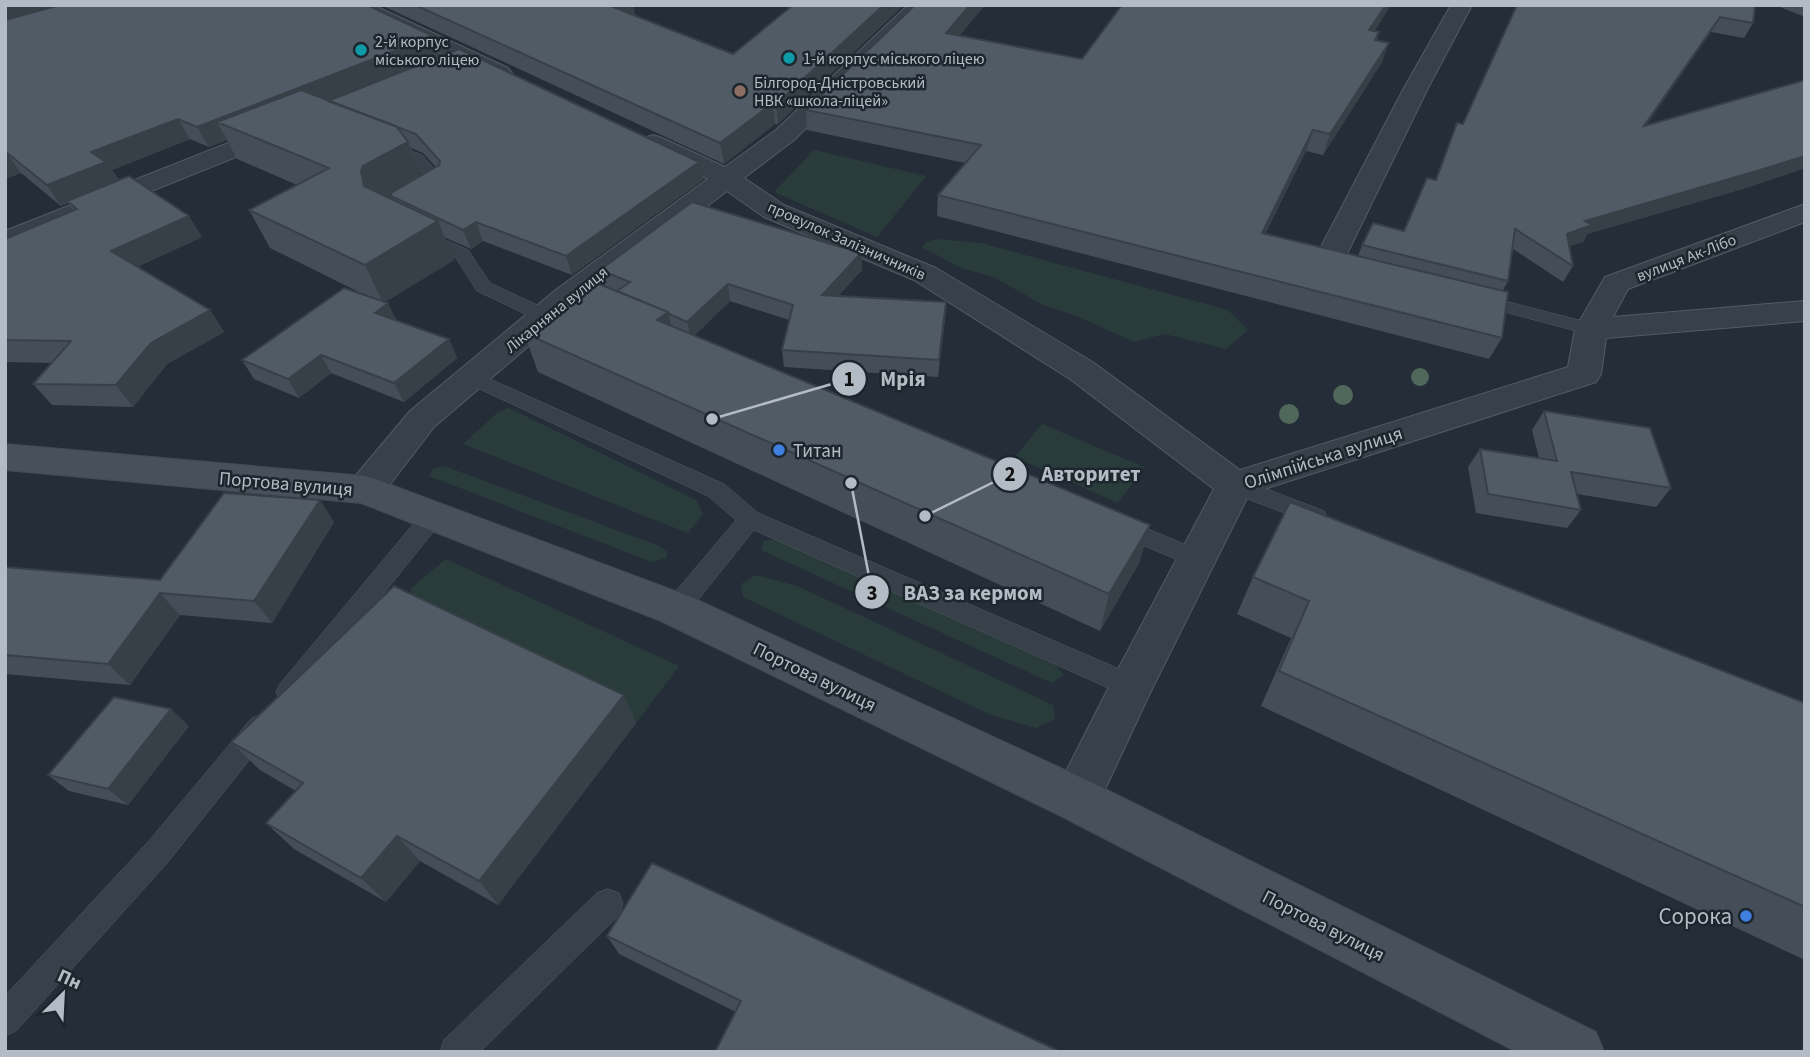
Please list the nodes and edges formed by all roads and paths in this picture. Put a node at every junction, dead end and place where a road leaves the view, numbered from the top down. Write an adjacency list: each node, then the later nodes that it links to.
1 (356, 5): 4 (street)
2 (920, 5): 8 (street, Лікарняна вулиця)
3 (1462, 5): 13 (street)
4 (525, 84)
5 (300, 122): 12 (street)
6 (624, 129): 8 (street, провулок Залізничників)
7 (371, 140): 9 (lane)
8 (728, 179): 16 (street, Лікарняна вулиця); 20 (street, провулок Залізничників)
9 (408, 198)
10 (1805, 212): 17 (street, вулиця Ак-Лібо)
11 (401, 225): 16 (lane)
12 (5, 241)
13 (1334, 264)
14 (1461, 295): 17 (lane)
15 (1805, 311): 17 (street)
16 (545, 316): 18 (street, Лікарняна вулиця)
17 (1591, 329): 20 (street, Олімпійська вулиця)
18 (472, 377): 21 (street, Лікарняна вулиця); 24 (lane)
19 (5, 457): 21 (main road, Портова вулиця)
20 (1235, 485): 25 (lane); 26 (street, Олімпійська вулиця)
21 (365, 489): 23 (main road, Портова вулиця)
22 (1093, 515): 26 (lane)
23 (433, 516): 27 (main road, Портова вулиця); 31 (lane)
24 (750, 519): 27 (lane); 28 (lane)
25 (1338, 526)
26 (1195, 558): 28 (street, Олімпійська вулиця)
27 (676, 609): 29 (main road, Портова вулиця)
28 (1130, 685): 29 (street, Олімпійська вулиця)
29 (1076, 799): 33 (main road, Портова вулиця)
30 (608, 904): 32 (lane)
31 (5, 1020)
32 (456, 1052)
33 (1576, 1052)

